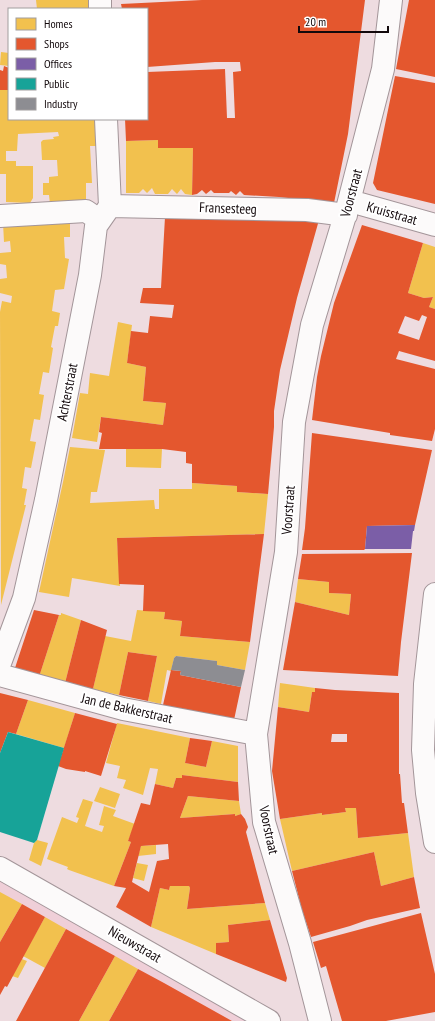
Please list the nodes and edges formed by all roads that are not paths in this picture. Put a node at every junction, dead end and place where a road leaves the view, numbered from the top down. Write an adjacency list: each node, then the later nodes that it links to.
1 (391, 0): 3 (street, Voorstraat)
2 (106, 120): 4 (street, Achterstraat)
3 (348, 208): 4 (street, Fransesteeg); 6 (street, Kruisstraat); 10 (street, Voorstraat)
4 (104, 213): 5 (street); 8 (street, Achterstraat)
5 (0, 216)
6 (435, 225)
7 (435, 594): 11 (street)
8 (0, 663)
9 (0, 675): 10 (street, Jan de Bakkerstraat)
10 (256, 734): 14 (street, Voorstraat)
11 (435, 842)
12 (0, 868): 13 (street, Nieuwstraat)
13 (269, 1021)
14 (320, 1021)

